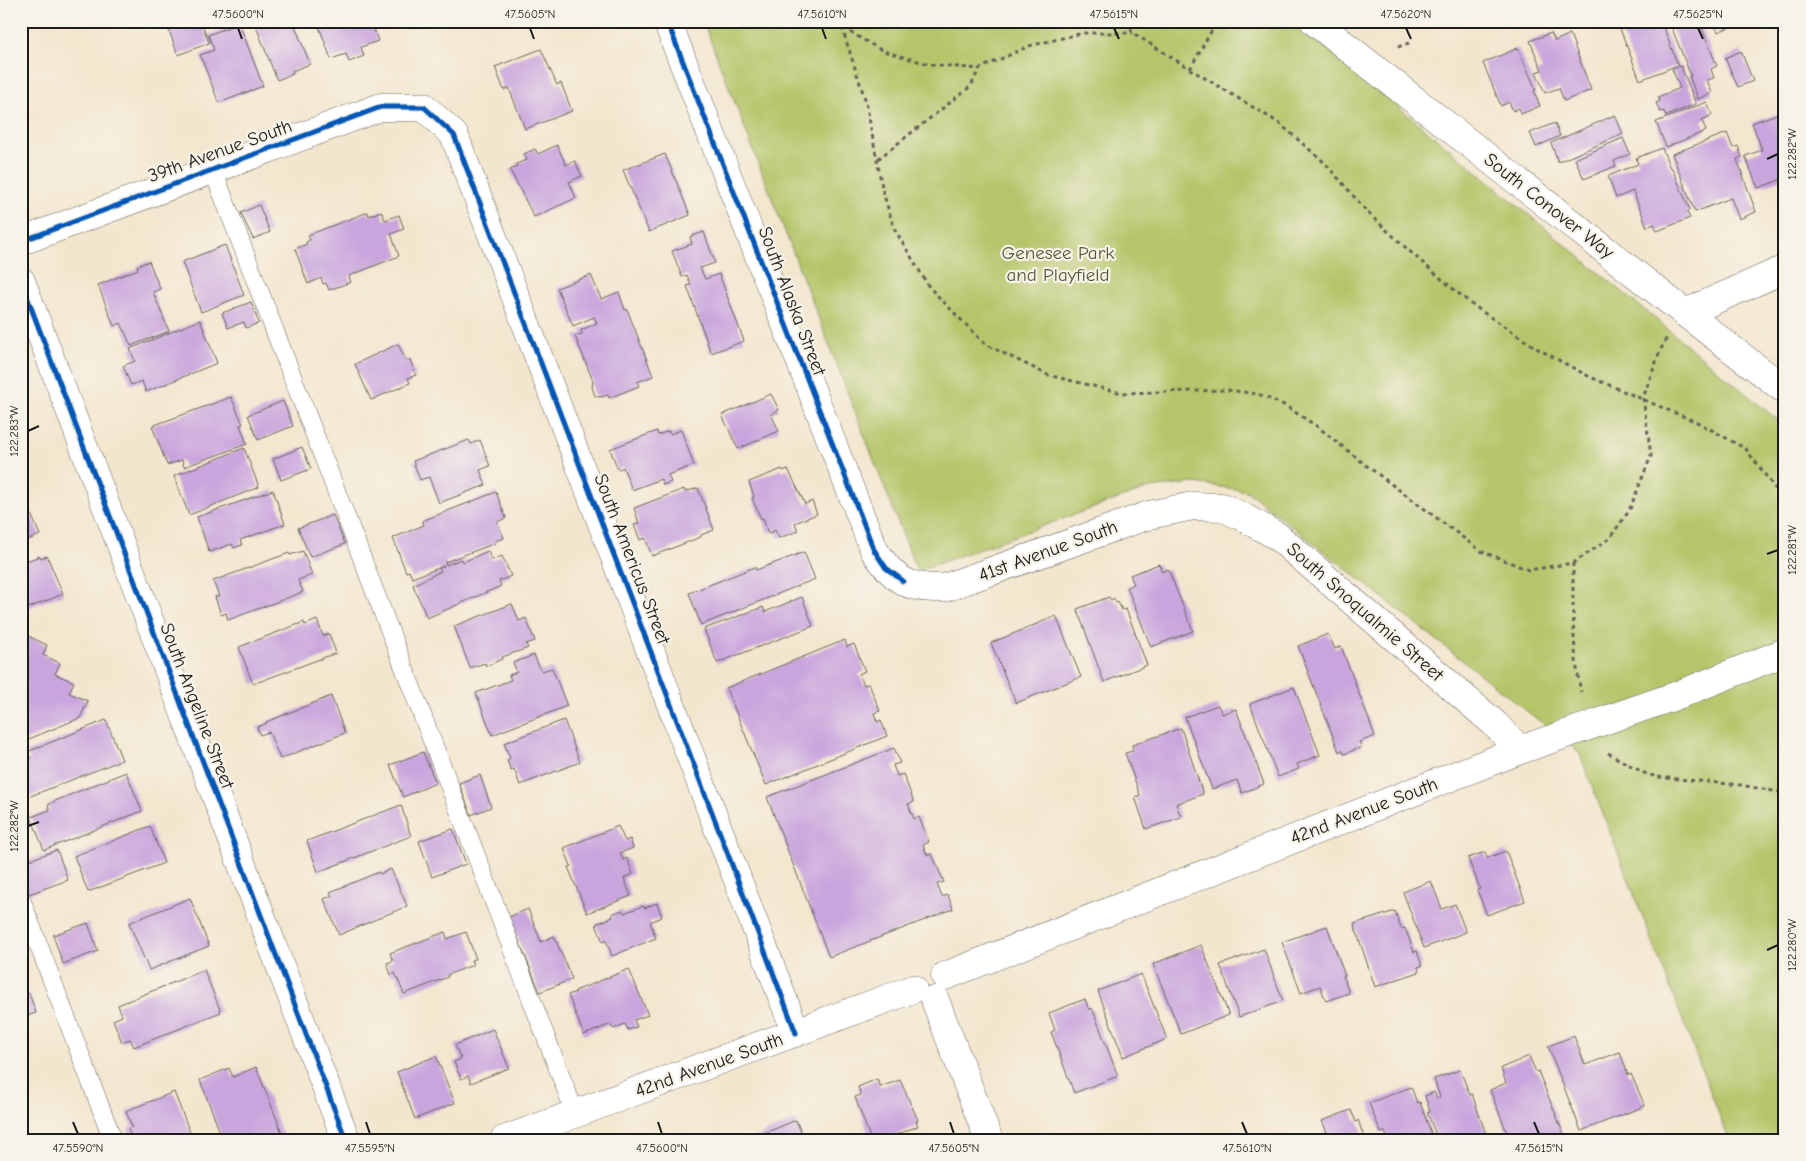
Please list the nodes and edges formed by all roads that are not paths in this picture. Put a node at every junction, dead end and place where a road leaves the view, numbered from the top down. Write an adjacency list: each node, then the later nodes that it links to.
1 (667, 21): 12 (street, South Alaska Street)
2 (1329, 24): 9 (street, South Conover Way)
3 (424, 107): 4 (street, 39th Avenue South); 17 (street, South Americus Street)
4 (213, 170): 5 (street, 39th Avenue South); 18 (lane)
5 (26, 232): 6 (street)
6 (21, 264)
7 (1785, 269): 9 (street)
8 (21, 281): 20 (street, South Angeline Street)
9 (1685, 313): 10 (street, South Conover Way)
10 (1785, 390)
11 (1193, 506): 12 (street, 41st Avenue South); 14 (street, South Snoqualmie Street)
12 (903, 582)
13 (1785, 652): 14 (street, 42nd Avenue South)
14 (1520, 750): 16 (street, 42nd Avenue South)
15 (21, 900): 19 (lane)
16 (931, 988): 17 (street, 42nd Avenue South); 22 (street)
17 (796, 1033): 18 (street, 42nd Avenue South)
18 (576, 1113): 21 (street, 42nd Avenue South)
19 (113, 1140)
20 (346, 1140)
21 (504, 1140)
22 (988, 1140)

